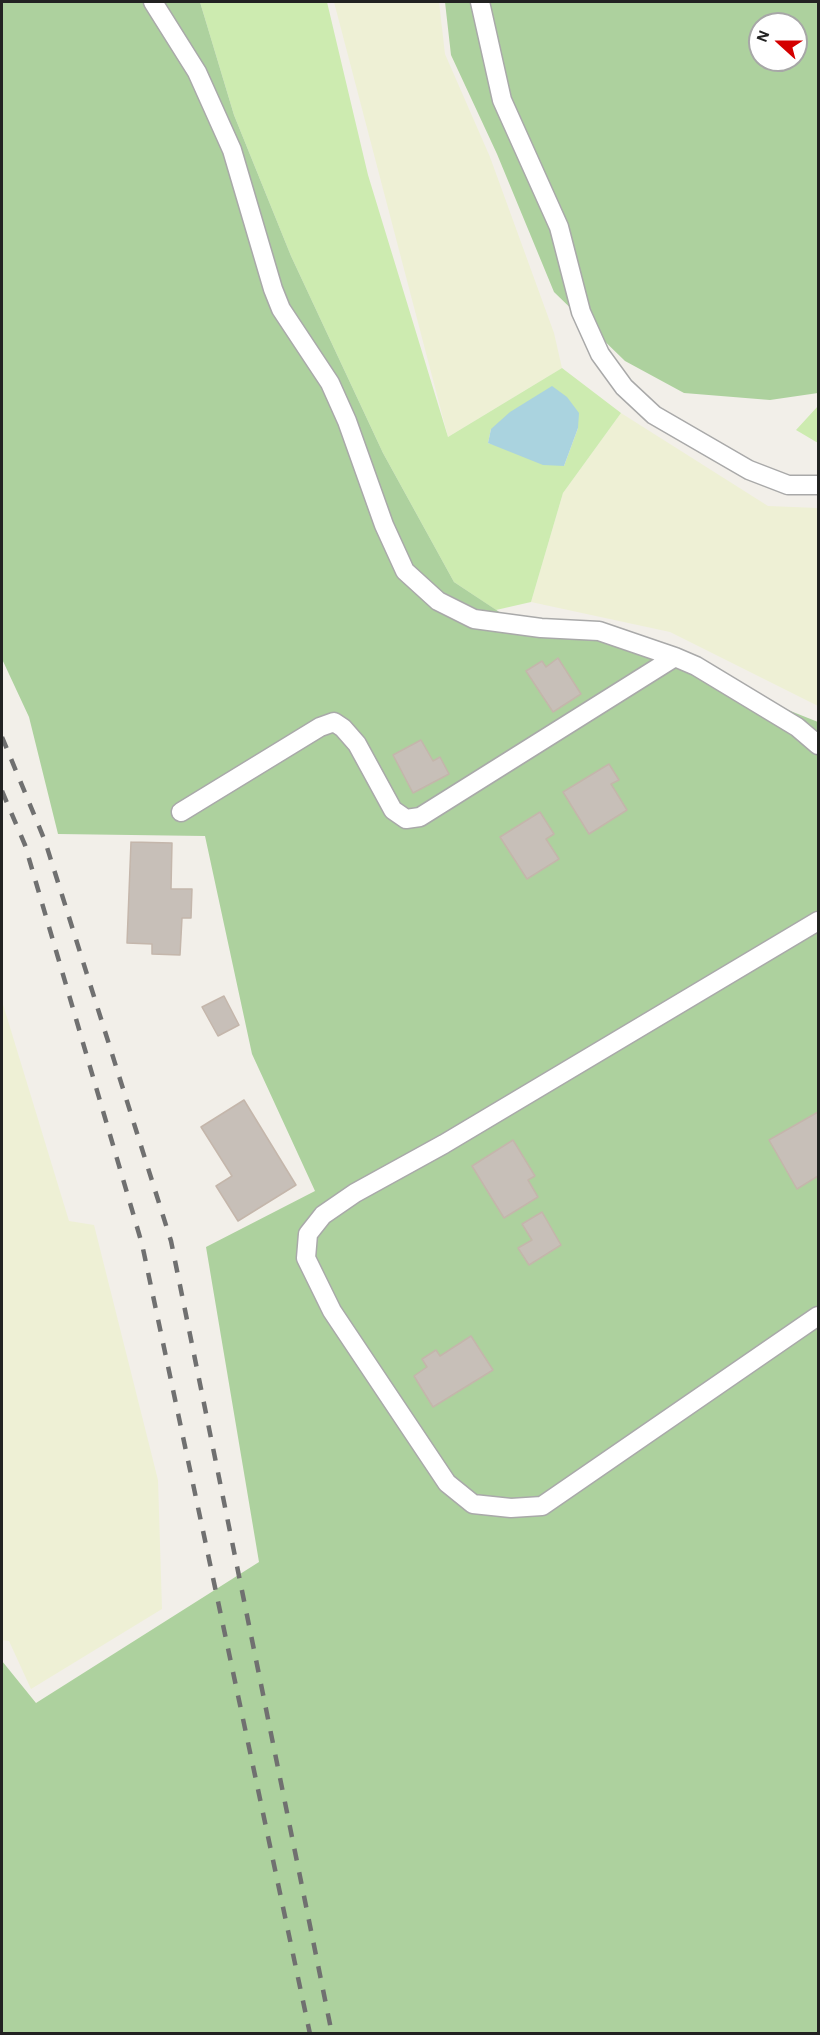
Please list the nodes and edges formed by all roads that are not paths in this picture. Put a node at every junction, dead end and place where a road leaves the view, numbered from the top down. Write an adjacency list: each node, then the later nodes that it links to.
1 (153, 2): 4 (lane)
2 (480, 2): 3 (lane)
3 (819, 485)
4 (675, 657): 5 (lane); 6 (lane)
5 (819, 745)
6 (181, 812)
7 (819, 921): 8 (lane)
8 (819, 1316)

